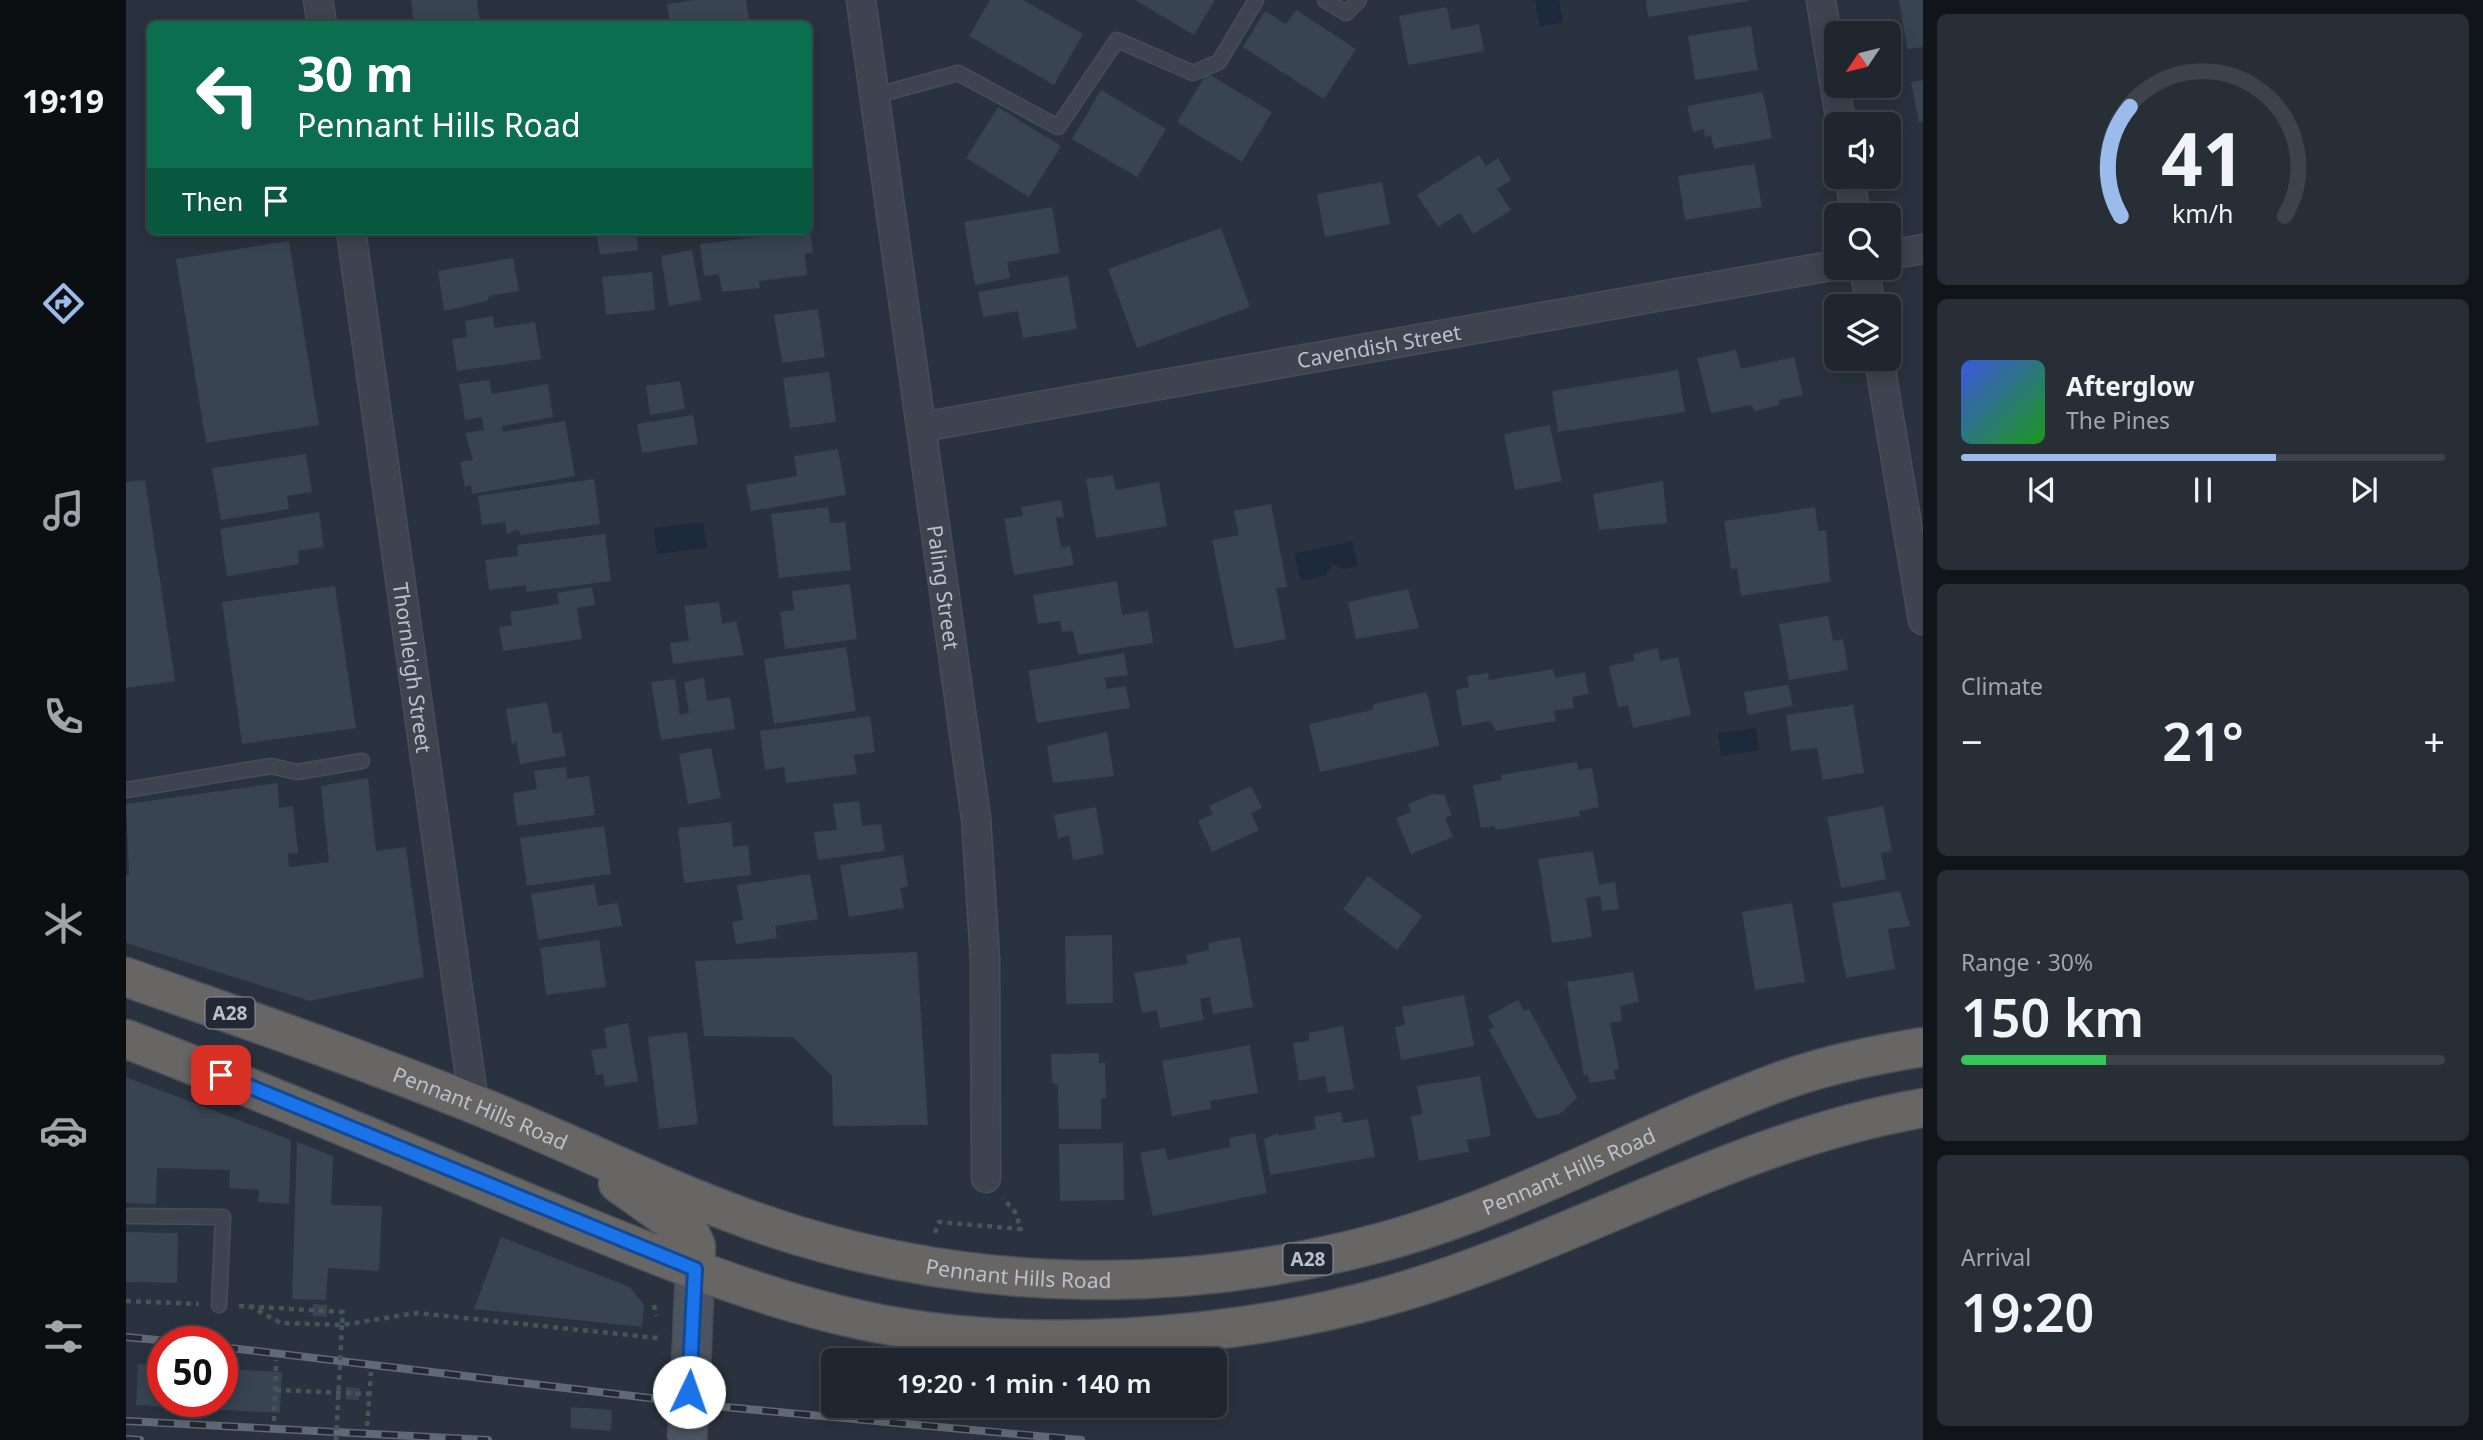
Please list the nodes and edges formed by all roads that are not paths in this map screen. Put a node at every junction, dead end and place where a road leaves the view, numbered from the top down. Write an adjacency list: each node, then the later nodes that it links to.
1 (318, 0): 7 (street)
2 (861, 0): 8 (street, Paling Street)
3 (1256, 0): 8 (lane)
4 (1325, 0): 5 (lane)
5 (1359, 0)
6 (1821, 0): 9 (street)
7 (322, 21)
8 (874, 96): 15 (street, Paling Street)
9 (1839, 112)
10 (352, 235): 22 (street, Thornleigh Street)
11 (1923, 249): 12 (street)
12 (1901, 253)
13 (1824, 267): 15 (street, Cavendish Street)
14 (1881, 371): 16 (street)
15 (922, 427): 25 (street, Paling Street)
16 (1923, 620)
17 (362, 761): 18 (lane)
18 (126, 790)
19 (126, 977): 22 (highway, Pennant Hills Road / A28)
20 (126, 1039): 27 (highway)
21 (1923, 1046): 24 (highway, Pennant Hills Road / A28)
22 (474, 1104): 24 (highway, Pennant Hills Road / A28)
23 (1923, 1108): 27 (highway)
24 (554, 1137): 27 (highway)
25 (986, 1178)
26 (126, 1216): 28 (lane)
27 (695, 1269): 29 (main road, bridge)
28 (219, 1305)
29 (687, 1440)

